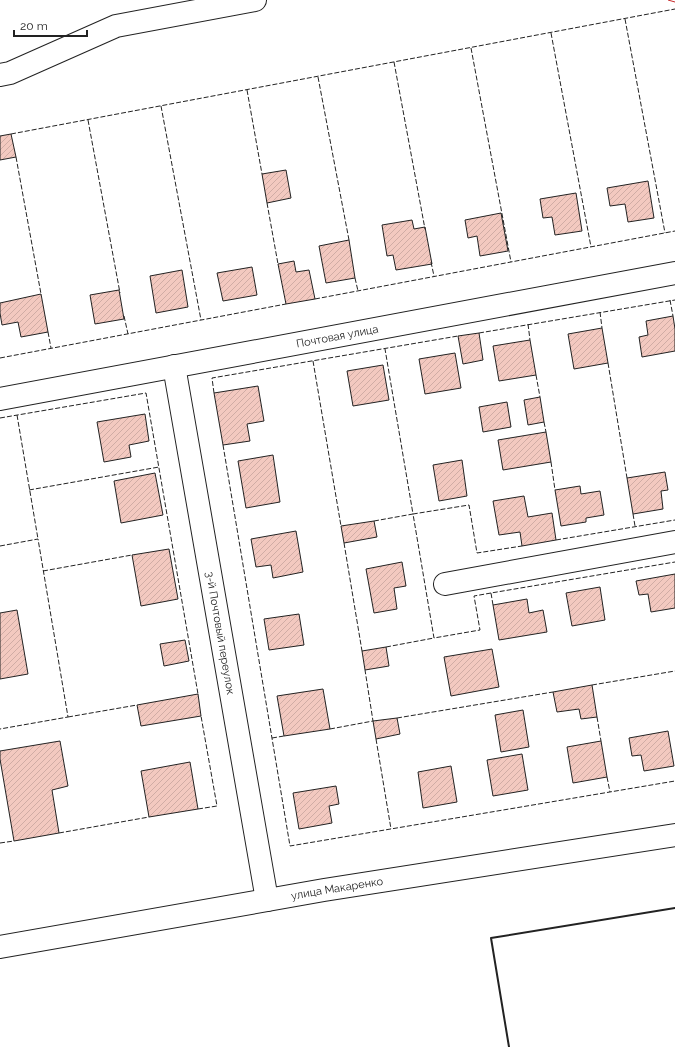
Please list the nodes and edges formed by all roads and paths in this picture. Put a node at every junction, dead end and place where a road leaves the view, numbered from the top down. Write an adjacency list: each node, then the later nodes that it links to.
1 (255, 0): 2 (street)
2 (0, 75)
3 (675, 273): 4 (street, Почтовая улица)
4 (174, 366): 5 (street, Почтовая улица); 9 (street, 3-й Почтовый переулок)
5 (0, 399)
6 (675, 542): 7 (street)
7 (445, 584)
8 (675, 835): 9 (street, улица Макаренко)
9 (267, 900): 10 (street, улица Макаренко)
10 (0, 947)

